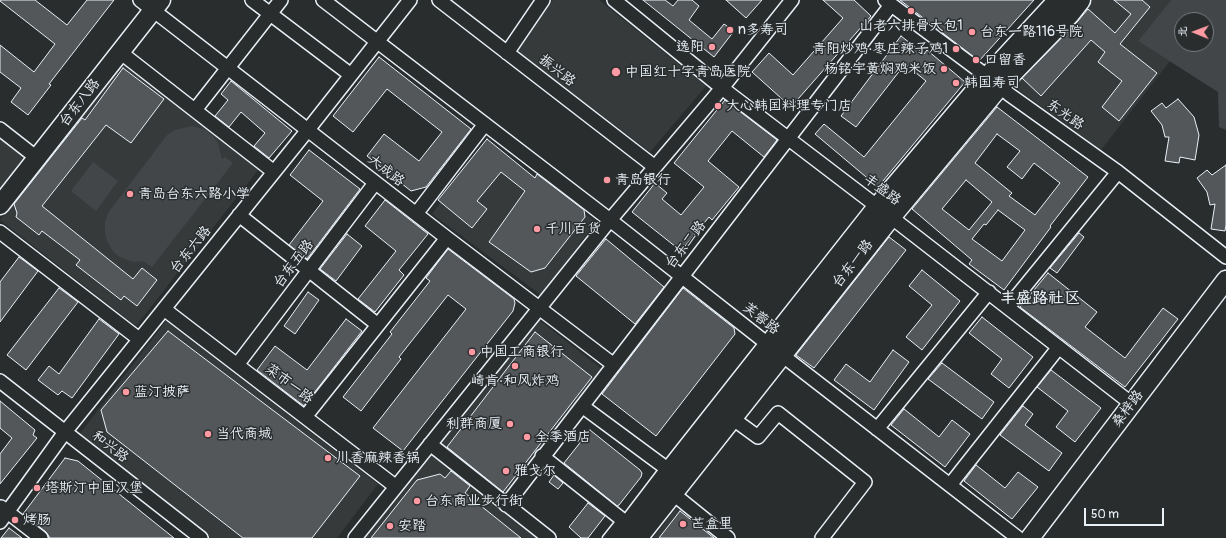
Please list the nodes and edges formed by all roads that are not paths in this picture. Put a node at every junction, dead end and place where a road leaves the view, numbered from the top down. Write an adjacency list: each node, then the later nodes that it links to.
1 (252, 0): 13 (street)
2 (281, 0): 13 (street)
3 (323, 0): 14 (street, 芙蓉路)
4 (410, 0): 14 (street, 台东六路)
5 (439, 0): 16 (street, 振兴路)
6 (614, 0): 20 (street, 丰盛路)
7 (792, 0): 20 (street)
8 (1059, 0): 19 (main road, 台东一路)
9 (1080, 0): 19 (main road, 台东一路)
10 (537, 2): 16 (street)
11 (888, 2): 19 (street, 东光路); 25 (street, 台东二路)
12 (151, 3): 15 (main road, 台东八路); 17 (street, 大成路)
13 (270, 14): 17 (street); 18 (street)
14 (378, 41): 18 (street, 台东六路); 22 (street, 芙蓉路)
15 (120, 52): 21 (street); 26 (main road, 台东八路)
16 (507, 52): 27 (street, 振兴路)
17 (228, 69): 21 (street); 24 (street, 大成路)
18 (351, 75): 24 (street, 台东六路)
19 (994, 82): 29 (street, 东光路); 32 (main road, 台东一路)
20 (722, 88): 25 (street, 丰盛路); 27 (street)
21 (195, 110): 28 (street)
22 (485, 124): 33 (street); 35 (street, 芙蓉路)
23 (0, 129): 26 (street)
24 (307, 131): 28 (street, 台东六路); 30 (street, 大成路)
25 (788, 138): 32 (street, 丰盛路); 40 (street, 台东二路)
26 (37, 158): 31 (main road, 台东八路)
27 (655, 168): 35 (street)
28 (274, 172): 34 (street, 台东六路)
29 (1118, 172): 38 (street, 东光路); 43 (street)
30 (375, 183): 33 (street, 大成路); 39 (street, 台东五路)
31 (0, 205)
32 (884, 211): 42 (street, 丰盛路); 49 (main road, 台东一路)
33 (416, 214): 37 (street, 大成路)
34 (239, 215): 39 (street); 44 (street, 台东六路)
35 (610, 220): 40 (street, 芙蓉路); 45 (street)
36 (0, 232): 47 (street)
37 (447, 238): 45 (street, 大成路); 46 (street)
38 (1226, 257)
39 (309, 270): 46 (street); 50 (street, 台东五路)
40 (677, 273): 49 (street, 芙蓉路); 51 (street, 台东二路)
41 (1226, 280): 53 (main road, 桑梓路)
42 (988, 292): 43 (street, 丰盛路); 57 (street)
43 (1008, 307): 48 (street, 丰盛路)
44 (164, 309): 47 (street, 台东六路); 50 (street, 菜市一路)
45 (539, 309): 51 (street, 大成路); 59 (street)
46 (378, 325): 56 (street)
47 (139, 339): 58 (street, 台东六路)
48 (1059, 347): 53 (street, 丰盛路); 63 (street)
49 (768, 350): 55 (main road, 台东一路); 57 (street, 芙蓉路); 61 (main road, 台东一路)
50 (237, 365): 56 (street, 菜市一路)
51 (614, 365): 54 (street, 台东二路)
52 (0, 381): 58 (street, 和兴路)
53 (1132, 404): 75 (main road, 桑梓路)
54 (582, 406): 60 (street, 台东二路); 61 (street)
55 (732, 418): 61 (main road, 台东一路); 73 (street)
56 (310, 420): 62 (street, 菜市一路)
57 (877, 429): 63 (street, 芙蓉路)
58 (65, 432): 65 (street, 台东六路); 68 (street, 和兴路)
59 (430, 444): 62 (street); 64 (street)
60 (542, 456): 64 (street, 台东二路); 66 (street)
61 (665, 474): 66 (main road, 台东一路); 72 (street)
62 (395, 486): 69 (street)
63 (950, 486): 74 (street, 芙蓉路)
64 (506, 505): 70 (street)
65 (2, 514): 67 (street)
66 (626, 526): 71 (lane)
67 (41, 538)
68 (201, 538)
69 (354, 538)
70 (549, 538)
71 (606, 538)
72 (728, 538)
73 (822, 538)
74 (1018, 538)
75 (1030, 538)

